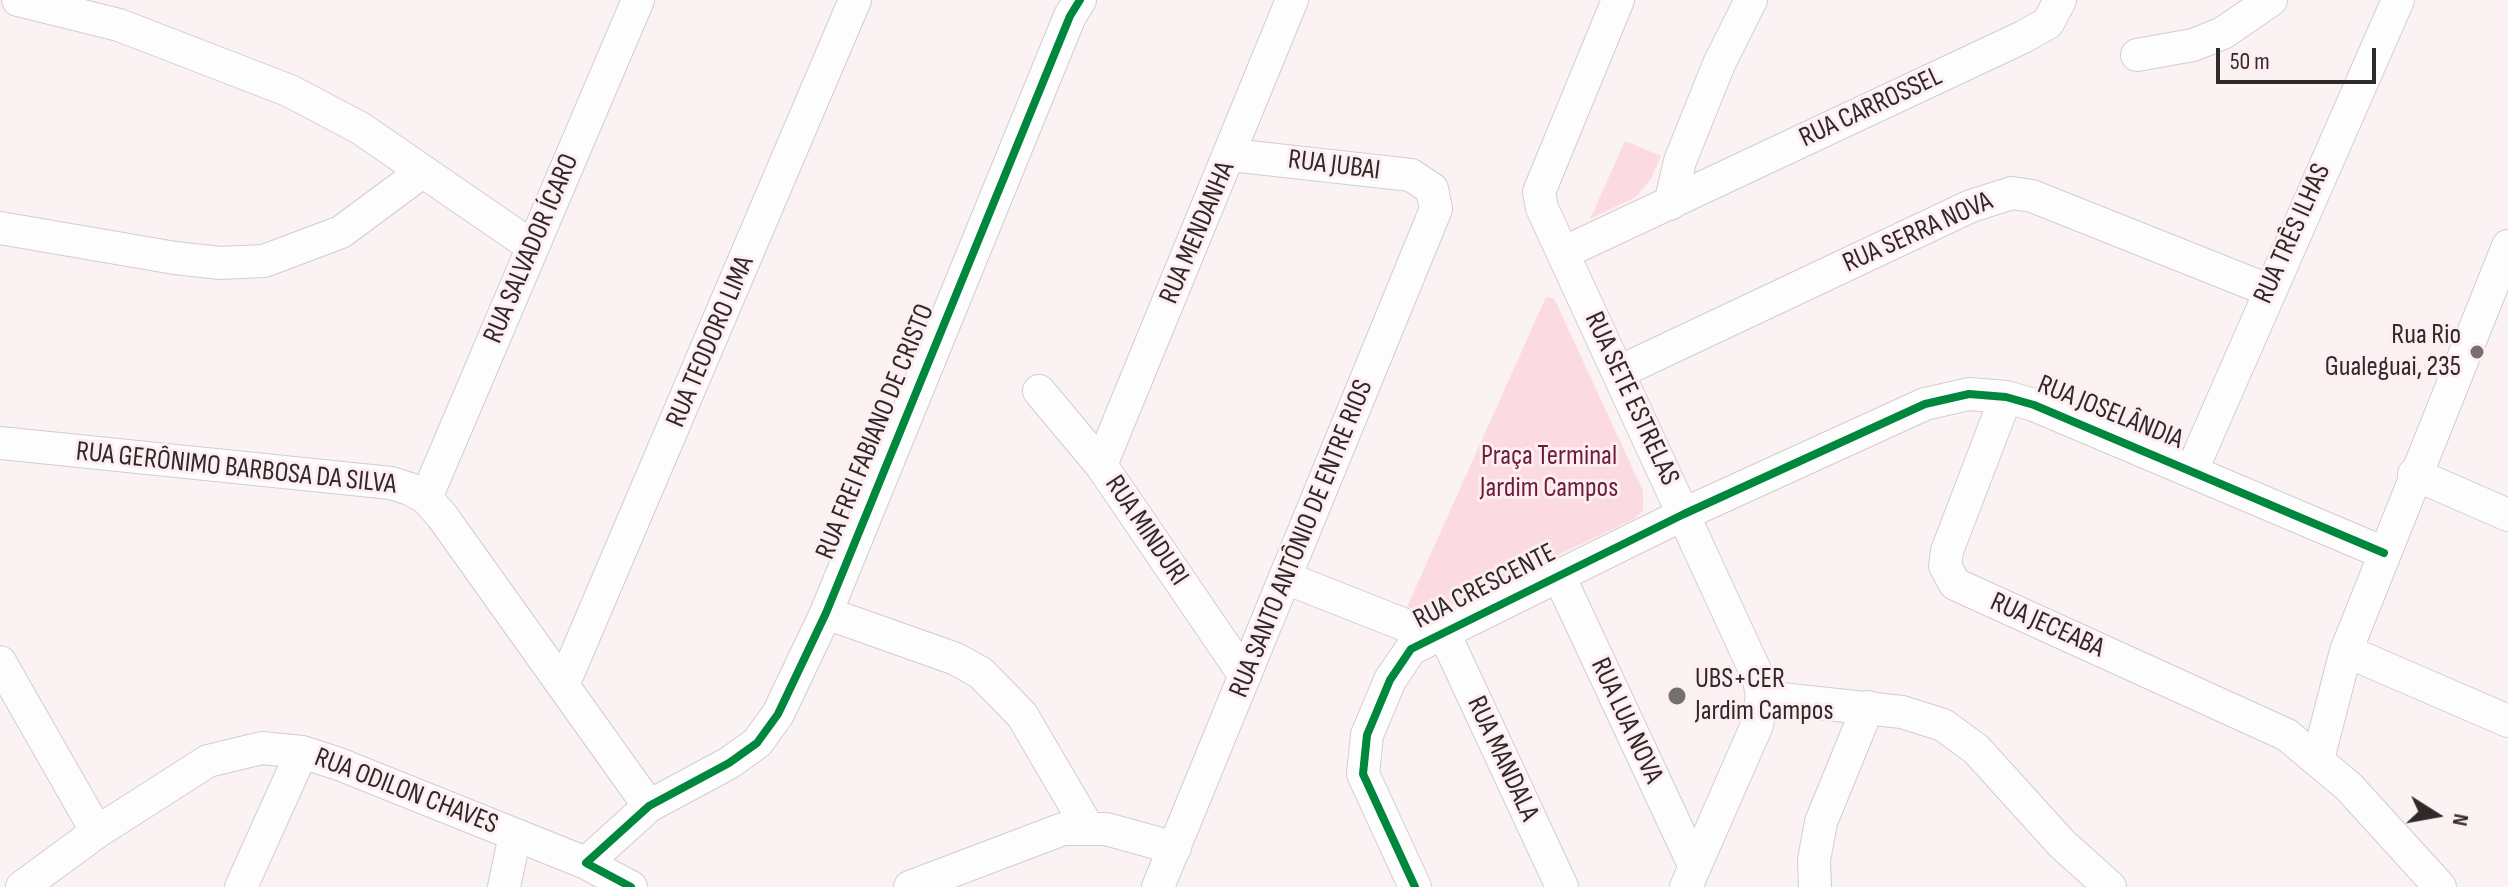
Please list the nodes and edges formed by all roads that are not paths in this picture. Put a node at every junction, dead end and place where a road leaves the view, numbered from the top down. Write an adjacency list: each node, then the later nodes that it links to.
1 (18, 0): 11 (street)
2 (638, 0): 19 (street, RUA SALVADOR ÍCARO)
3 (855, 0): 41 (street, RUA TEODORO LIMA)
4 (1292, 0): 13 (street, RUA MENDANHA)
5 (1751, 0): 16 (street)
6 (2060, 0): 16 (street, RUA CARROSSEL)
7 (2271, 0): 12 (street)
8 (2398, 0): 21 (street, RUA TRÊS ILHAS)
9 (1606, 3): 20 (street, RUA SETE ESTRELAS)
10 (1073, 5): 36 (street, RUA FREI FABIANO DE CRISTO)
11 (126, 12): 14 (street)
12 (2137, 55)
13 (1231, 155): 15 (street, RUA JUBAI); 27 (street, RUA MENDANHA)
14 (422, 172): 17 (street); 19 (street)
15 (1432, 189): 35 (street, RUA SANTO ANTÔNIO DE ENTRE RIOS)
16 (1670, 204): 20 (street, RUA CARROSSEL)
17 (0, 228)
18 (2508, 246): 22 (street)
19 (533, 247): 30 (street, RUA SALVADOR ÍCARO)
20 (1563, 253): 23 (street, RUA SETE ESTRELAS)
21 (2268, 290): 23 (street, RUA SERRA NOVA); 28 (street, RUA TRÊS ILHAS)
22 (2496, 307): 29 (street)
23 (1619, 372): 31 (street, RUA SETE ESTRELAS)
24 (1039, 391): 27 (street, RUA MINDURI)
25 (2006, 397): 28 (street, RUA JOSELÂNDIA); 31 (street, RUA JOSELÂNDIA); 46 (street, RUA JECEABA)
26 (0, 443): 30 (street, RUA GERÔNIMO BARBOSA DA SILVA)
27 (1101, 465): 40 (street, RUA MINDURI)
28 (2192, 470): 33 (street, RUA JOSELÂNDIA)
29 (2414, 474): 32 (street); 33 (street)
30 (426, 498): 41 (street, RUA GERÔNIMO BARBOSA DA SILVA)
31 (1684, 514): 34 (street, RUA CRESCENTE); 42 (street, RUA SETE ESTRELAS)
32 (2508, 515)
33 (2384, 553): 38 (street)
34 (1558, 574): 37 (street, RUA CRESCENTE); 53 (street, RUA LUA NOVA)
35 (1286, 578): 37 (street); 40 (street, RUA SANTO ANTÔNIO DE ENTRE RIOS)
36 (826, 613): 47 (street, RUA FREI FABIANO DE CRISTO); 48 (street)
37 (1438, 633): 61 (street, RUA CRESCENTE); 62 (street, RUA MANDALA)
38 (2346, 651): 44 (street); 46 (street)
39 (0, 662): 49 (street)
40 (1245, 676): 51 (street, RUA SANTO ANTÔNIO DE ENTRE RIOS)
41 (564, 683): 47 (street, RUA GERÔNIMO BARBOSA DA SILVA)
42 (1762, 697): 43 (street); 53 (street, RUA SETE ESTRELAS)
43 (1868, 707): 54 (street); 63 (street)
44 (2508, 721)
45 (302, 752): 49 (street, RUA ODILON CHAVES); 50 (street, RUA ODILON CHAVES); 56 (street)
46 (2318, 759): 64 (street)
47 (649, 806): 52 (street, RUA FREI FABIANO DE CRISTO)
48 (1087, 826): 51 (street); 59 (street)
49 (97, 832): 55 (street, RUA ODILON CHAVES)
50 (515, 835): 52 (street, RUA ODILON CHAVES); 57 (street)
51 (1175, 848): 60 (street, RUA SANTO ANTÔNIO DE ENTRE RIOS)
52 (586, 863): 58 (street, RUA ODILON CHAVES)
53 (1690, 877)
54 (1818, 883)
55 (22, 887)
56 (241, 887)
57 (504, 887)
58 (631, 887)
59 (910, 887)
60 (1158, 887)
61 (1415, 887)
62 (1562, 887)
63 (2110, 887)
64 (2440, 887)

